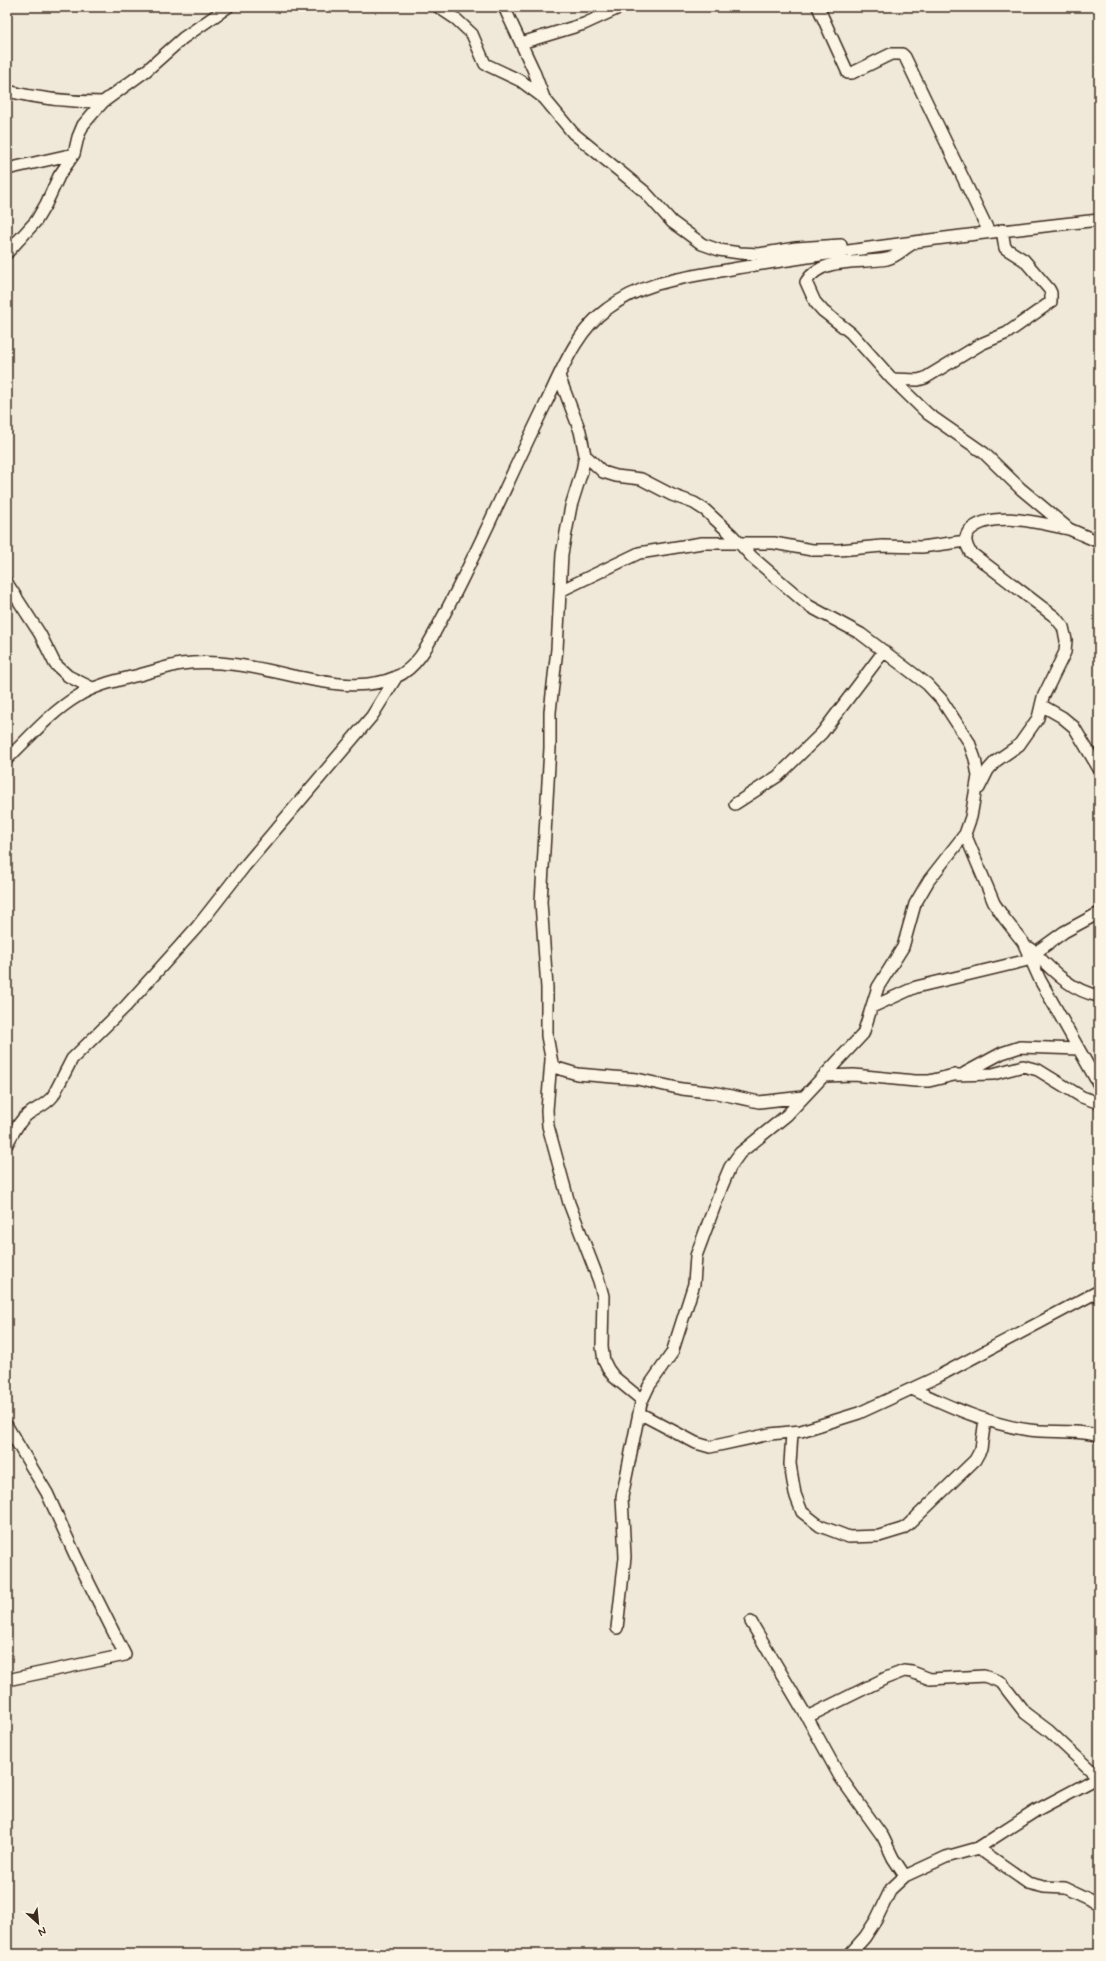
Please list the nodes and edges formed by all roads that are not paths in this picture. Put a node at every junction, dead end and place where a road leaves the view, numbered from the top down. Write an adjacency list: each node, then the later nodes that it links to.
1 (228, 7): 9 (street)
2 (438, 7): 8 (street)
3 (504, 7): 6 (street)
4 (621, 7): 6 (street)
5 (818, 7): 14 (street)
6 (521, 43): 8 (street)
7 (7, 91): 9 (street)
8 (544, 98): 16 (street)
9 (103, 102): 10 (street)
10 (74, 154): 11 (street); 17 (street)
11 (7, 169)
12 (1099, 220): 13 (street)
13 (1002, 230): 14 (street); 19 (street)
14 (989, 232): 15 (street)
15 (916, 242): 16 (street); 19 (street)
16 (882, 246): 18 (street)
17 (7, 253)
18 (559, 376): 20 (street); 28 (street)
19 (892, 379): 21 (street)
20 (585, 455): 24 (street); 26 (street)
21 (1069, 530): 22 (street); 23 (street)
22 (966, 542): 24 (street); 30 (street)
23 (1099, 542)
24 (739, 543): 26 (street); 27 (street)
25 (7, 583): 29 (street)
26 (560, 591): 41 (street)
27 (884, 651): 33 (street); 34 (street)
28 (397, 676): 29 (street); 47 (street)
29 (92, 688): 31 (street)
30 (1041, 705): 32 (street); 33 (street)
31 (7, 759)
32 (1099, 769)
33 (976, 798): 35 (street)
34 (736, 804)
35 (965, 834): 37 (street); 39 (street)
36 (1099, 913): 37 (street)
37 (1032, 955): 38 (street); 39 (street); 40 (street)
38 (1099, 996)
39 (872, 1007): 43 (street)
40 (1079, 1049): 42 (street); 44 (street)
41 (551, 1060): 45 (street); 50 (street)
42 (961, 1074): 43 (street); 46 (street)
43 (824, 1076): 45 (street)
44 (1099, 1085)
45 (803, 1097): 50 (street)
46 (1099, 1103)
47 (7, 1144)
48 (1099, 1291): 49 (street)
49 (912, 1389): 52 (street); 54 (street)
50 (642, 1400): 51 (street)
51 (639, 1413): 54 (street); 57 (street)
52 (985, 1419): 54 (street); 55 (street)
53 (7, 1426): 58 (street)
54 (792, 1433)
55 (1099, 1436)
56 (751, 1622): 59 (street)
57 (617, 1628)
58 (7, 1680)
59 (807, 1717): 60 (street); 62 (street)
60 (1099, 1777): 61 (street)
61 (978, 1848): 62 (street); 63 (street)
62 (905, 1876): 64 (street)
63 (1099, 1904)
64 (850, 1954)

